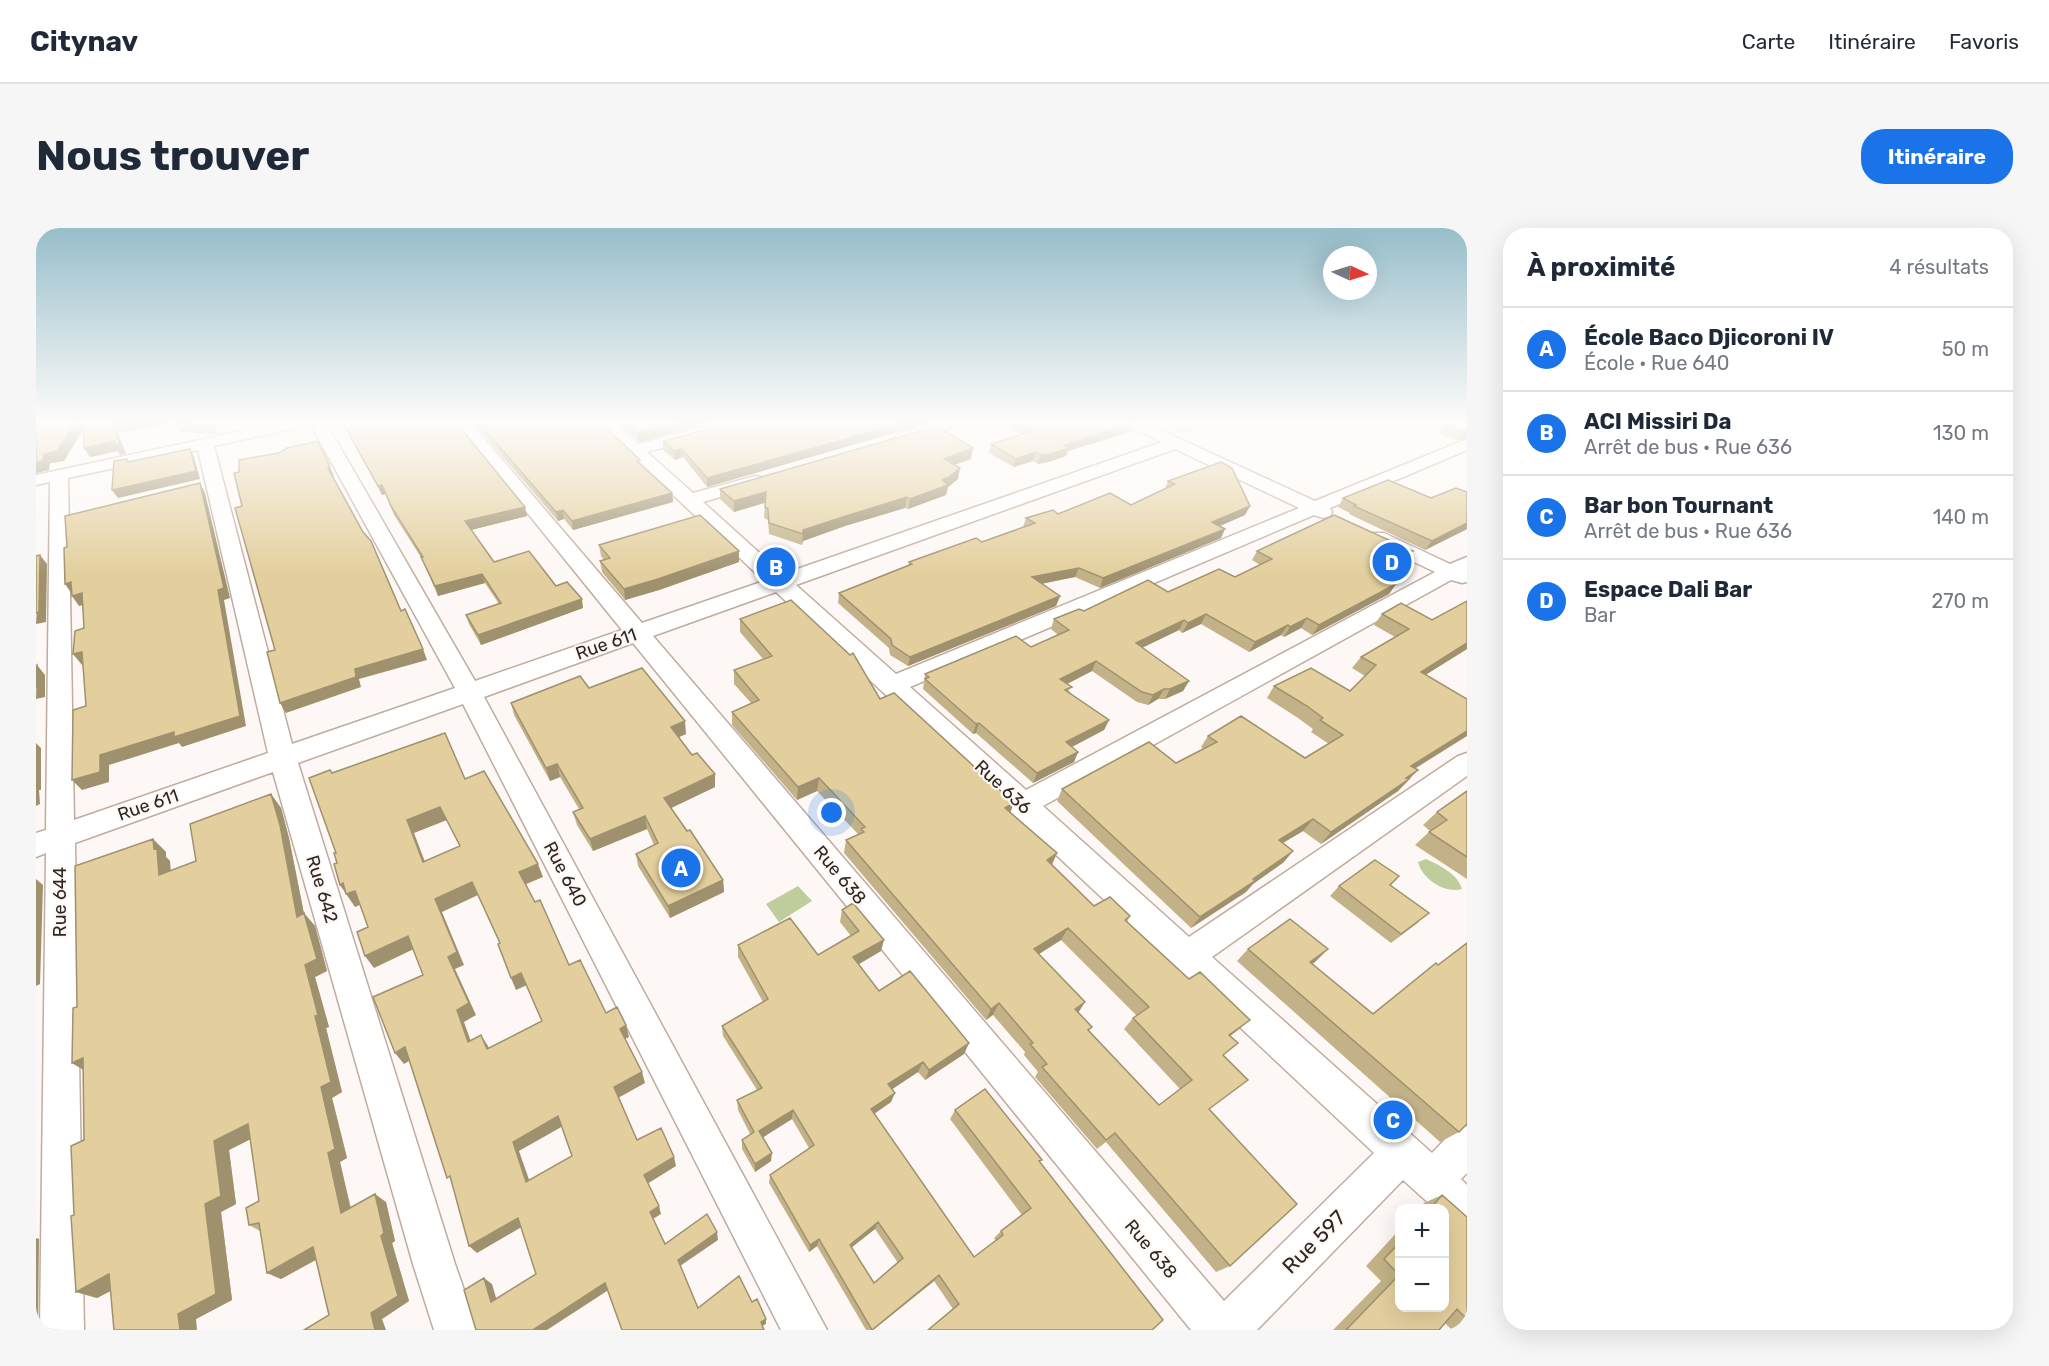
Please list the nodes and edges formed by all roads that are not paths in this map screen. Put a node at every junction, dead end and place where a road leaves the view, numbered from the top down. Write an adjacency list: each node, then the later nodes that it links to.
1 (69, 472): 9 (street)
2 (207, 472): 22 (street, Rue 642)
3 (346, 472): 21 (street, Rue 640)
4 (504, 472): 18 (street, Rue 638)
5 (659, 472): 11 (street, Rue 636)
6 (1093, 472): 17 (street, Rue 611)
7 (1239, 472): 12 (street)
8 (1399, 472): 12 (street)
9 (47, 477): 14 (street, Rue 644)
10 (768, 477): 11 (street)
11 (689, 500): 17 (street, Rue 636)
12 (1315, 508): 13 (street); 20 (street)
13 (1336, 518)
14 (59, 520): 19 (street, Rue 644)
15 (1357, 528): 16 (street)
16 (1462, 571): 24 (street)
17 (779, 583): 18 (street, Rue 611); 20 (street, Rue 636)
18 (637, 633): 21 (street, Rue 611); 34 (street, Rue 638)
19 (48, 640): 25 (street, Rue 644)
20 (892, 685): 24 (street, Rue 636)
21 (469, 692): 22 (street, Rue 611); 33 (street, Rue 640)
22 (283, 759): 25 (street, Rue 611); 32 (street, Rue 642)
23 (1467, 762): 26 (street)
24 (1022, 805): 26 (street, Rue 636)
25 (48, 840): 31 (street, Rue 644)
26 (1186, 956): 28 (street, Rue 636)
27 (1467, 1145): 29 (street)
28 (1402, 1153): 29 (street, Rue 636); 35 (street, Rue 597)
29 (1432, 1181): 30 (street, Rue 636)
30 (1467, 1212)
31 (62, 1330)
32 (456, 1330)
33 (805, 1330)
34 (1219, 1330)
35 (1227, 1330)

